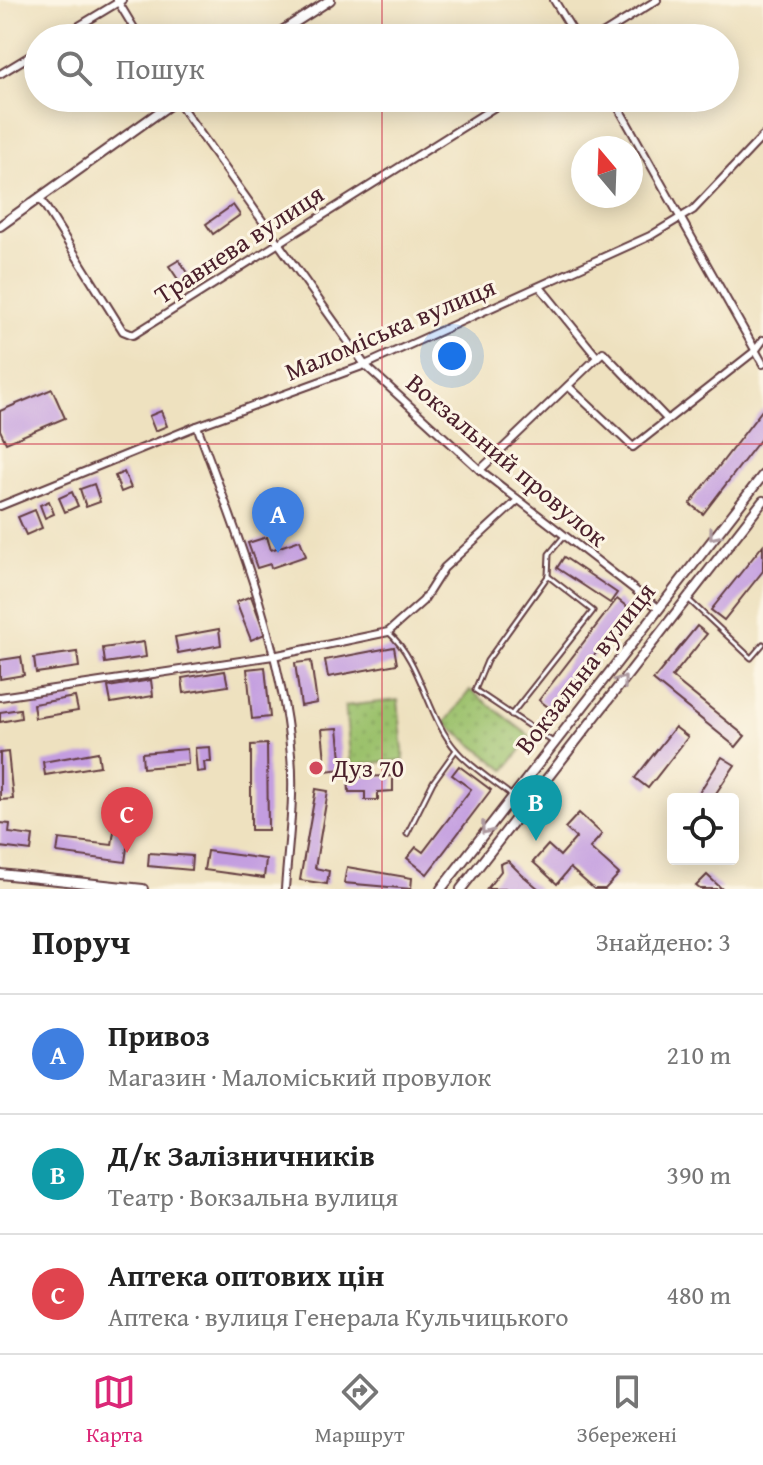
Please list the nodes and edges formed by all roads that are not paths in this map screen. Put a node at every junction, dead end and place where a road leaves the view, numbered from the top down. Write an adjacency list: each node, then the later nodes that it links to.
1 (330, 0): 7 (street)
2 (554, 0): 8 (street)
3 (657, 0): 9 (street)
4 (119, 1): 5 (street); 6 (street)
5 (82, 24)
6 (132, 24)
7 (293, 24)
8 (569, 24)
9 (618, 24)
10 (24, 59): 11 (street)
11 (0, 74)
12 (159, 112): 17 (street)
13 (186, 112): 20 (street, Вокзальний провулок)
14 (486, 112): 20 (street, Травнева вулиця)
15 (621, 112): 18 (street)
16 (763, 136): 18 (street, Маломіська вулиця)
17 (40, 198): 19 (street); 20 (street, Травнева вулиця)
18 (680, 220): 21 (street, Маломіська вулиця); 23 (street)
19 (0, 226)
20 (277, 242): 26 (street, Вокзальний провулок)
21 (540, 287): 24 (street); 26 (street, Маломіська вулиця)
22 (763, 340): 23 (street)
23 (755, 351): 25 (street); 28 (street)
24 (600, 355): 27 (street); 28 (street)
25 (763, 364)
26 (365, 365): 29 (street, Маломіська вулиця); 30 (street, Вокзальний провулок)
27 (568, 386): 28 (street); 30 (street)
28 (666, 418)
29 (197, 426): 34 (street, Маломіська вулиця); 41 (street)
30 (480, 470): 32 (street, Вокзальний провулок)
31 (763, 475): 38 (street, Вокзальна вулиця, one-way to 38)
32 (518, 500): 35 (street, Вокзальний провулок); 39 (street)
33 (763, 501): 37 (street, Вокзальна вулиця)
34 (0, 506)
35 (565, 535): 36 (lane); 38 (street, Вокзальний провулок)
36 (548, 576): 43 (lane); 43 (lane)
37 (687, 598): 40 (lane); 52 (street, Вокзальна вулиця, one-way to 37)
38 (657, 607): 44 (street, Вокзальна вулиця)
39 (388, 632): 41 (street); 45 (lane)
40 (763, 644)
41 (273, 656): 42 (street); 50 (street)
42 (0, 697)
43 (511, 715): 44 (lane)
44 (553, 742): 46 (street, Вокзальна вулиця)
45 (456, 750): 46 (lane); 47 (lane)
46 (511, 795): 51 (street, Вокзальна вулиця, one-way to 51)
47 (407, 834)
48 (0, 874): 49 (street)
49 (143, 889)
50 (285, 889)
51 (441, 889)
52 (461, 889)

